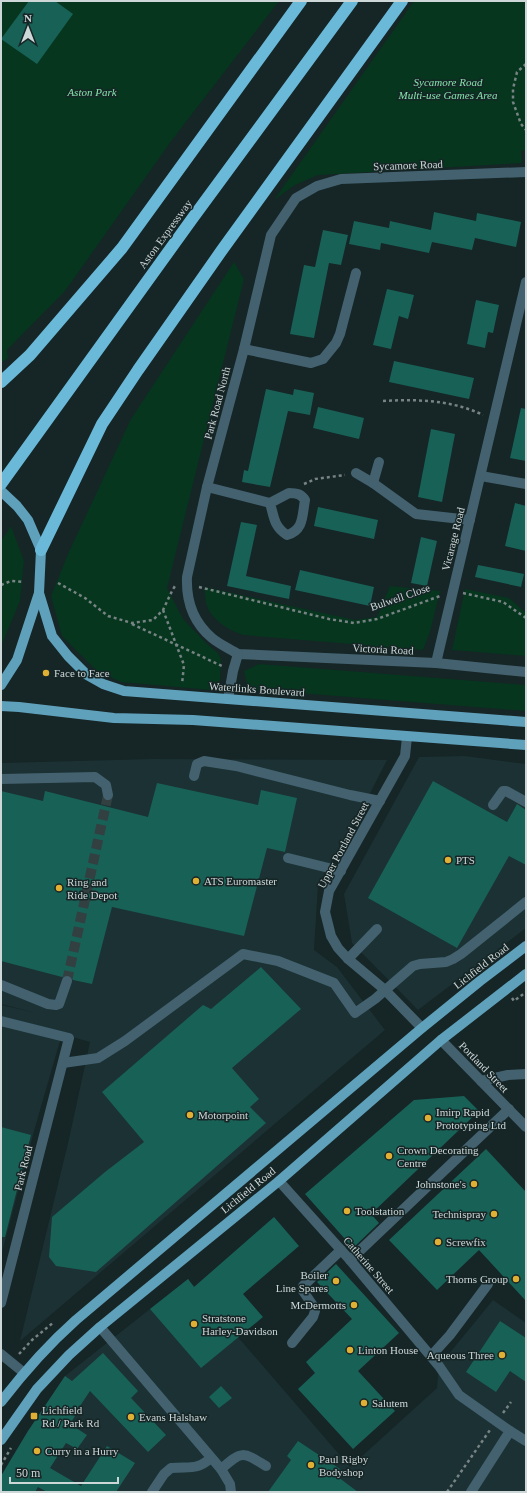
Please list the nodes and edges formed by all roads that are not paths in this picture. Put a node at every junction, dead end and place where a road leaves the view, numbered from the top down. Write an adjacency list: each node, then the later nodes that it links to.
1 (301, 1): 9 (highway)
2 (352, 1): 14 (highway, Aston Expressway)
3 (402, 1): 20 (highway)
4 (526, 172): 5 (street, Sycamore Road)
5 (296, 198): 8 (street, Park Road North)
6 (356, 273): 8 (street)
7 (526, 282): 12 (street, Vicarage Road)
8 (244, 349): 16 (street, Park Road North)
9 (1, 382)
10 (379, 462): 13 (street)
11 (356, 473): 13 (street)
12 (481, 476): 15 (street); 19 (street, Vicarage Road)
13 (373, 482): 19 (street)
14 (1, 484)
15 (526, 484)
16 (207, 487): 18 (street); 22 (street, Park Road North)
17 (1, 491): 20 (main road)
18 (270, 503): 18 (street)
19 (470, 520): 24 (street, Vicarage Road)
20 (41, 550): 21 (main road)
21 (39, 593): 26 (main road); 27 (main road, Waterlinks Boulevard)
22 (197, 621): 23 (street, Victoria Road)
23 (238, 654): 24 (street, Victoria Road); 27 (street)
24 (436, 663): 25 (street, Victoria Road)
25 (526, 672)
26 (1, 685)
27 (228, 699): 29 (main road, Waterlinks Boulevard)
28 (1, 706): 30 (main road)
29 (526, 722)
30 (407, 737): 31 (main road); 35 (street, Upper Portland Street)
31 (526, 745)
32 (194, 776): 35 (street)
33 (1, 779): 34 (street)
34 (108, 795)
35 (380, 801): 39 (street, Upper Portland Street)
36 (526, 802): 37 (street)
37 (493, 805)
38 (288, 858): 39 (street)
39 (341, 871): 43 (street, Upper Portland Street)
40 (526, 902): 47 (street)
41 (377, 929): 43 (street)
42 (526, 946): 49 (main road, Lichfield Road)
43 (348, 959): 47 (street, Upper Portland Street)
44 (526, 974): 50 (main road, Lichfield Road)
45 (67, 981): 46 (street)
46 (1, 985)
47 (385, 990): 49 (street, Upper Portland Street); 51 (street)
48 (1, 1021): 51 (street, Park Road)
49 (422, 1028): 65 (main road, Lichfield Road)
50 (441, 1040): 53 (street, Portland Street); 56 (main road, Lichfield Road)
51 (63, 1063): 60 (street, Park Road)
52 (526, 1074): 53 (street)
53 (481, 1081): 54 (street, Portland Street)
54 (509, 1110): 55 (street, Portland Street); 58 (street)
55 (526, 1127)
56 (279, 1181): 57 (street, Catherine Street); 61 (main road, Lichfield Road)
57 (341, 1250): 58 (street, Catherine Street); 62 (street)
58 (350, 1260): 64 (street, Catherine Street)
59 (488, 1284): 64 (street)
60 (1, 1303)
61 (100, 1327): 68 (main road, Lichfield Road); 70 (street)
62 (292, 1343)
63 (1, 1354): 65 (street)
64 (431, 1356): 67 (street, Catherine Street)
65 (24, 1372): 66 (main road, Lichfield Road)
66 (1, 1402)
67 (510, 1431): 69 (street, Catherine Street); 75 (street)
68 (1, 1440)
69 (526, 1441)
70 (211, 1458): 72 (street); 73 (street)
71 (266, 1466): 72 (street)
72 (221, 1469): 74 (street)
73 (152, 1492)
74 (231, 1492)
75 (471, 1492)

